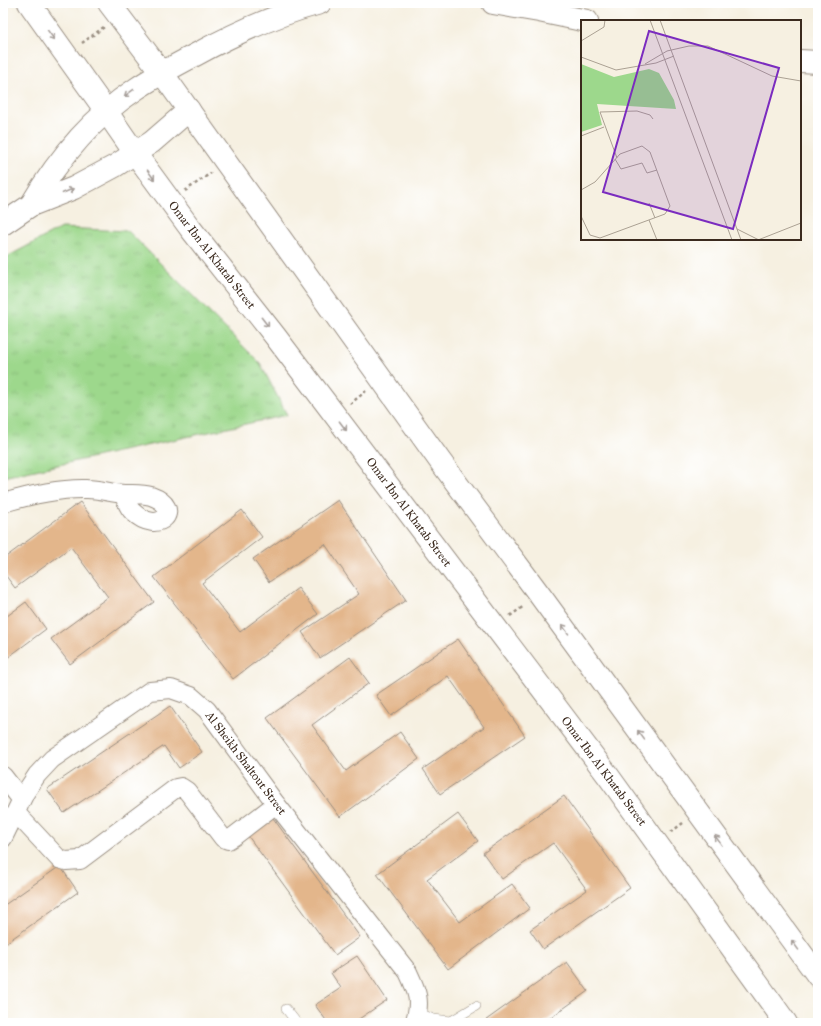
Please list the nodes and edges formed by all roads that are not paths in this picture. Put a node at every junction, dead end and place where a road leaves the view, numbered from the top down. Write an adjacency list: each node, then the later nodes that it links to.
1 (29, 3): 10 (street, Omar Ibn Al Khatab Street, one-way to 10)
2 (320, 3): 8 (street)
3 (493, 3): 5 (street)
4 (114, 10): 8 (street)
5 (582, 20)
6 (801, 61): 7 (street)
7 (818, 62)
8 (162, 73): 9 (street); 10 (street, one-way to 10)
9 (189, 110): 11 (street); 20 (street, one-way to 9)
10 (106, 111): 11 (street, Omar Ibn Al Khatab Street); 12 (street)
11 (135, 154): 12 (street, one-way to 11); 25 (street, Omar Ibn Al Khatab Street, one-way to 25)
12 (31, 205): 13 (street)
13 (3, 224)
14 (123, 494): 15 (street)
15 (3, 503)
16 (3, 776): 18 (street)
17 (276, 804): 18 (street); 18 (street, Al Sheikh Shaltout Street); 23 (street, Al Sheikh Shaltout Street)
18 (18, 806): 19 (street, Al Sheikh Shaltout Street)
19 (3, 838)
20 (818, 976)
21 (476, 1006): 23 (lane)
22 (286, 1009): 24 (lane)
23 (416, 1017)
24 (297, 1023)
25 (786, 1023)

